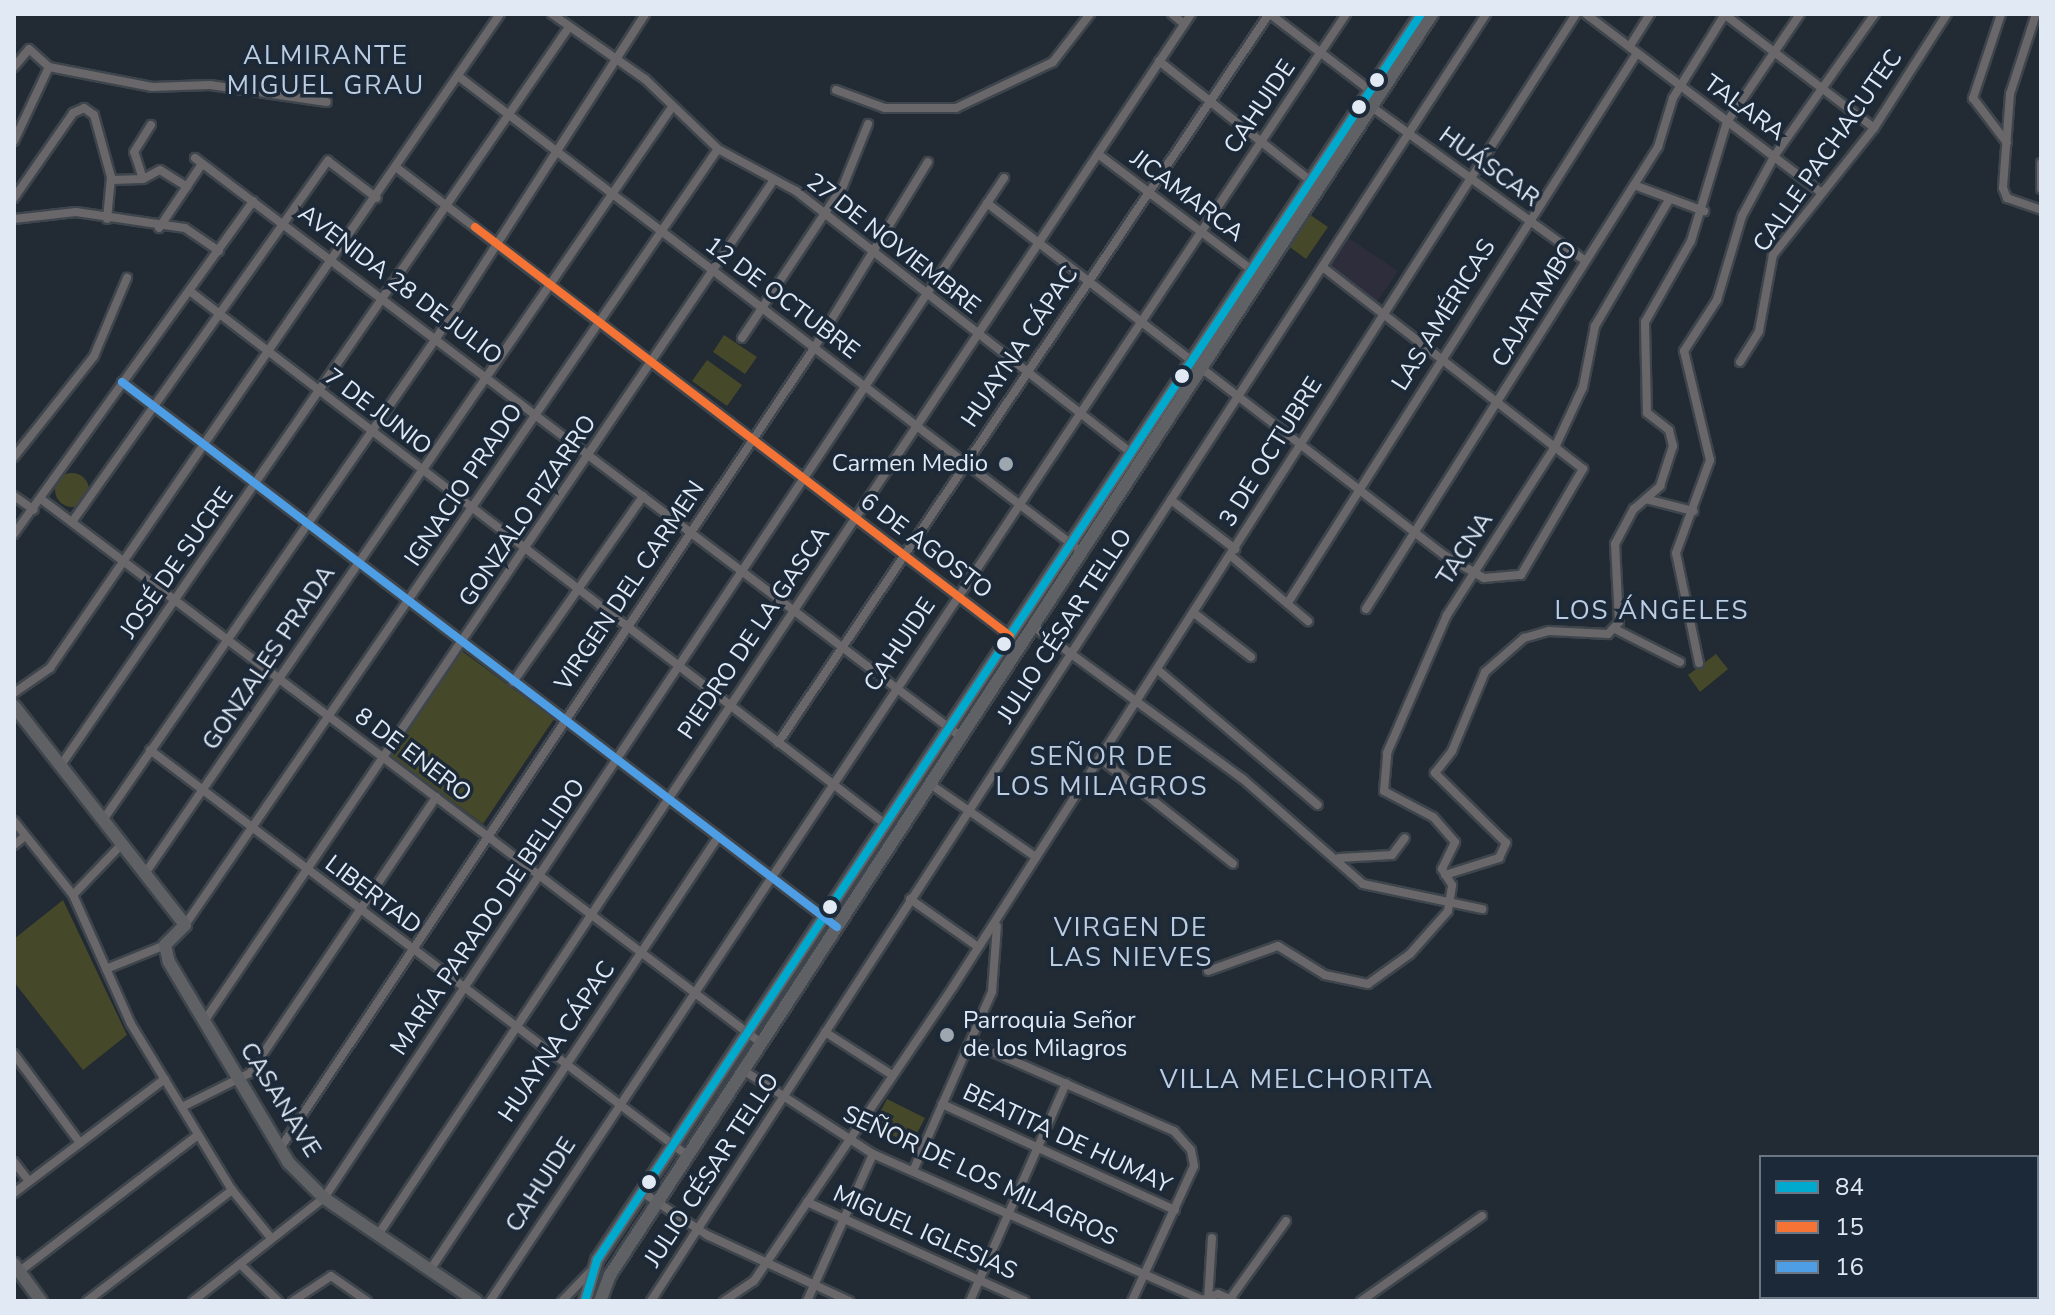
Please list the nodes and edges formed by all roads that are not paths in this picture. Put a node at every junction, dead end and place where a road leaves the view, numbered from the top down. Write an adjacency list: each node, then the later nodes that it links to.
1 (500, 14): 30 (street)
2 (552, 14): 22 (street, 27 DE NOVIEMBRE)
3 (645, 14): 27 (street)
4 (1090, 14): 33 (street)
5 (1172, 14): 21 (street)
6 (1191, 14): 21 (street, PIEDRO DE LA GASCA)
7 (1270, 14): 25 (street); 35 (street, HUAYNA CÁPAC)
8 (1346, 14): 25 (street, CAHUIDE)
9 (1421, 14): 34 (street)
10 (1432, 14): 38 (street)
11 (1486, 14): 44 (street, JULIO CÉSAR TELLO)
12 (1576, 14): 56 (street, 3 DE OCTUBRE)
13 (1586, 14): 23 (street, TALARA)
14 (1650, 14): 23 (street, LAS AMÉRICAS)
15 (1725, 14): 24 (street); 31 (street, CAJATAMBO)
16 (1800, 14): 24 (street)
17 (1947, 14): 43 (street, CALLE PACHACUTEC)
18 (2001, 14): 47 (street)
19 (2036, 14): 47 (street)
20 (1872, 15): 32 (street)
21 (1184, 24): 26 (street, PIEDRO DE LA GASCA)
22 (569, 27): 27 (street, 27 DE NOVIEMBRE); 39 (street, JOSÉ DE SUCRE)
23 (1634, 49): 31 (street, TALARA); 78 (street, LAS AMÉRICAS)
24 (1775, 50): 32 (street); 40 (street)
25 (1320, 52): 34 (street); 46 (street, CAHUIDE)
26 (1159, 61): 35 (street); 50 (street, PIEDRO DE LA GASCA)
27 (618, 62): 37 (street, 27 DE NOVIEMBRE); 49 (street)
28 (14, 67): 29 (street)
29 (49, 67): 36 (street); 45 (street)
30 (458, 76): 39 (street, 12 DE OCTUBRE); 54 (street)
31 (1679, 86): 40 (street, TALARA); 61 (street, CAJATAMBO)
32 (1824, 88): 43 (street); 51 (street)
33 (836, 90)
34 (1371, 91): 60 (street)
35 (1210, 101): 46 (street); 64 (street, HUAYNA CÁPAC)
36 (327, 102)
37 (672, 107): 48 (street, 27 DE NOVIEMBRE); 66 (street, GONZALES PRADA)
38 (1372, 107): 44 (street, HUÁSCAR); 60 (street)
39 (510, 116): 49 (street, 12 DE OCTUBRE); 72 (street, JOSÉ DE SUCRE)
40 (1727, 122): 51 (street, TALARA); 74 (street)
41 (868, 124): 75 (street)
42 (151, 125): 57 (street)
43 (1874, 128): 65 (street, CALLE PACHACUTEC)
44 (1409, 134): 56 (street, HUÁSCAR); 89 (street, JULIO CÉSAR TELLO)
45 (14, 141)
46 (1261, 141): 60 (street); 82 (street, CAHUIDE)
47 (2007, 143): 73 (street)
48 (718, 149): 59 (street, 27 DE NOVIEMBRE); 81 (street, IGNACIO PRADO)
49 (559, 154): 66 (street, 12 DE OCTUBRE); 84 (street)
50 (1098, 154): 64 (street, JICAMARCA); 83 (street, PIEDRO DE LA GASCA)
51 (1775, 155): 65 (street, TALARA); 144 (street)
52 (928, 162): 86 (street, VIRGEN DEL CARMEN)
53 (2041, 163): 63 (street)
54 (397, 168): 68 (street); 72 (street, 6 DE AGOSTO)
55 (1004, 178): 71 (street, MARÍA PARADO DE BELLIDO)
56 (1470, 178): 78 (street, HUÁSCAR); 99 (street, 3 DE OCTUBRE)
57 (143, 179): 58 (street); 62 (street)
58 (111, 180): 67 (street); 77 (street)
59 (773, 181): 75 (street, 27 DE NOVIEMBRE); 91 (street, GONZALO PIZARRO)
60 (1315, 184): 90 (street); 111 (street)
61 (1634, 185): 69 (street); 87 (street, CAJATAMBO)
62 (187, 187): 70 (street, AVENIDA 28 DE JULIO); 80 (street)
63 (2041, 189)
64 (1149, 192): 82 (street, JICAMARCA); 93 (street, HUAYNA CÁPAC)
65 (1822, 193): 109 (street, CALLE PACHACUTEC)
66 (612, 194): 81 (street, 12 DE OCTUBRE); 94 (street, GONZALES PRADA)
67 (14, 198)
68 (377, 198): 79 (street); 88 (street)
69 (1669, 200): 74 (street); 127 (street, TACNA)
70 (253, 201): 79 (street, AVENIDA 28 DE JULIO); 85 (street)
71 (987, 203): 83 (street); 96 (street, MARÍA PARADO DE BELLIDO)
72 (447, 206): 84 (street, 6 DE AGOSTO); 97 (street, JOSÉ DE SUCRE)
73 (2041, 210)
74 (1704, 211): 139 (street)
75 (825, 215): 86 (street, 27 DE NOVIEMBRE); 98 (street)
76 (14, 219): 77 (street)
77 (107, 219): 80 (street)
78 (1528, 219): 87 (street, HUÁSCAR); 108 (street, LAS AMÉRICAS)
79 (283, 224): 88 (street, AVENIDA 28 DE JULIO); 100 (street)
80 (159, 228): 85 (street)
81 (662, 232): 91 (street, 12 DE OCTUBRE); 101 (street, IGNACIO PRADO)
82 (1201, 232): 90 (street, JICAMARCA); 102 (street, CAHUIDE)
83 (1038, 244): 93 (street); 103 (street, PIEDRO DE LA GASCA)
84 (497, 245): 94 (street, 6 DE AGOSTO); 104 (street)
85 (219, 251): 95 (street)
86 (876, 254): 96 (street, 27 DE NOVIEMBRE); 106 (street, VIRGEN DEL CARMEN)
87 (1584, 260): 118 (street, CAJATAMBO)
88 (333, 261): 97 (street, AVENIDA 28 DE JULIO); 107 (street)
89 (1323, 267): 99 (street); 117 (street, JULIO CÉSAR TELLO)
90 (1252, 270): 111 (street)
91 (715, 273): 98 (street, 12 DE OCTUBRE); 110 (street, GONZALO PIZARRO)
92 (127, 278): 130 (street)
93 (1088, 283): 102 (street); 112 (street, HUAYNA CÁPAC)
94 (549, 284): 101 (street, 6 DE AGOSTO); 113 (street, GONZALES PRADA)
95 (191, 292): 100 (street, 7 DE JUNIO); 114 (street)
96 (926, 294): 103 (street, 27 DE NOVIEMBRE); 115 (street, MARÍA PARADO DE BELLIDO)
97 (383, 299): 104 (street, AVENIDA 28 DE JULIO); 116 (street, JOSÉ DE SUCRE)
98 (763, 309): 105 (street); 106 (street, 12 DE OCTUBRE)
99 (1383, 310): 108 (street); 125 (street, 3 DE OCTUBRE)
100 (219, 315): 107 (street, 7 DE JUNIO); 119 (street)
101 (601, 323): 110 (street, 6 DE AGOSTO); 121 (street, IGNACIO PRADO)
102 (1139, 324): 111 (street); 120 (street, CAHUIDE)
103 (977, 335): 112 (street, 27 DE NOVIEMBRE); 122 (street, PIEDRO DE LA GASCA)
104 (437, 337): 113 (street, AVENIDA 28 DE JULIO); 123 (street)
105 (742, 338)
106 (814, 348): 115 (street, 12 DE OCTUBRE); 124 (street, VIRGEN DEL CARMEN)
107 (269, 354): 116 (street, 7 DE JUNIO); 126 (street)
108 (1441, 357): 118 (street); 135 (street, LAS AMÉRICAS)
109 (1740, 362)
110 (653, 364): 124 (street, 6 DE AGOSTO); 129 (street, GONZALO PIZARRO)
111 (1194, 368): 117 (street); 128 (street); 151 (street)
112 (1026, 374): 120 (street, 27 DE NOVIEMBRE); 131 (street, HUAYNA CÁPAC)
113 (487, 375): 121 (street, AVENIDA 28 DE JULIO); 132 (street, GONZALES PRADA)
114 (122, 382): 119 (street); 138 (street)
115 (865, 387): 122 (street, 12 DE OCTUBRE); 133 (street, MARÍA PARADO DE BELLIDO)
116 (319, 392): 123 (street, 7 DE JUNIO); 134 (street, JOSÉ DE SUCRE)
117 (1237, 399): 125 (street); 140 (street, JULIO CÉSAR TELLO)
118 (1499, 401): 127 (street); 148 (street, CAJATAMBO)
119 (154, 407): 126 (street); 146 (street)
120 (1079, 414): 128 (street, 27 DE NOVIEMBRE); 141 (street, CAHUIDE)
121 (539, 415): 129 (street, AVENIDA 28 DE JULIO); 143 (street, IGNACIO PRADO)
122 (916, 426): 131 (street, 12 DE OCTUBRE); 145 (street, PIEDRO DE LA GASCA)
123 (370, 431): 132 (street, 7 DE JUNIO); 147 (street)
124 (753, 439): 133 (street, 6 DE AGOSTO); 149 (street, VIRGEN DEL CARMEN)
125 (1300, 444): 135 (street); 153 (street, 3 DE OCTUBRE)
126 (205, 445): 134 (street); 155 (street)
127 (1556, 445): 158 (street, TACNA); 158 (street)
128 (1131, 453): 151 (street)
129 (591, 455): 137 (street, AVENIDA 28 DE JULIO); 152 (street, GONZALO PIZARRO)
130 (14, 457)
131 (966, 464): 141 (street, 12 DE OCTUBRE); 154 (street, HUAYNA CÁPAC)
132 (422, 470): 143 (street, 7 DE JUNIO); 156 (street, GONZALES PRADA)
133 (804, 478): 145 (street, 6 DE AGOSTO); 157 (street, MARÍA PARADO DE BELLIDO)
134 (255, 484): 147 (street); 161 (street, JOSÉ DE SUCRE)
135 (1360, 487): 148 (street); 162 (street, LAS AMÉRICAS)
136 (14, 496): 142 (street)
137 (643, 496): 149 (street, AVENIDA 28 DE JULIO); 159 (street)
138 (41, 499): 142 (street); 146 (street, 8 DE ENERO)
139 (1646, 499): 144 (street); 170 (street)
140 (1171, 500): 153 (street); 175 (street, JULIO CÉSAR TELLO)
141 (1018, 504): 151 (street, 12 DE OCTUBRE); 160 (street, CAHUIDE)
142 (34, 510): 150 (street)
143 (474, 510): 152 (street, 7 DE JUNIO); 163 (street, IGNACIO PRADO)
144 (1693, 511): 178 (street)
145 (855, 518): 154 (street, 6 DE AGOSTO); 165 (street, PIEDRO DE LA GASCA)
146 (72, 522): 155 (street, 8 DE ENERO)
147 (306, 523): 156 (street); 172 (street)
148 (1417, 531): 158 (street); 164 (street, CAJATAMBO)
149 (691, 532): 157 (street, AVENIDA 28 DE JULIO); 169 (street, VIRGEN DEL CARMEN)
150 (14, 534)
151 (1076, 548): 168 (street); 171 (street)
152 (525, 550): 159 (street, 7 DE JUNIO); 173 (street, GONZALO PIZARRO)
153 (1233, 552): 162 (street); 166 (street, 3 DE OCTUBRE)
154 (905, 555): 160 (street, 6 DE AGOSTO); 174 (street, HUAYNA CÁPAC)
155 (126, 563): 161 (street, 8 DE ENERO); 184 (street)
156 (358, 563): 163 (street); 181 (street, GONZALES PRADA)
157 (746, 573): 165 (street, AVENIDA 28 DE JULIO); 179 (street, MARÍA PARADO DE BELLIDO)
158 (1473, 574): 221 (street, TACNA)
159 (576, 588): 169 (street, 7 DE JUNIO); 182 (street)
160 (957, 595): 171 (street, 6 DE AGOSTO); 183 (street, CAHUIDE)
161 (175, 600): 172 (street, 8 DE ENERO); 197 (street, JOSÉ DE SUCRE)
162 (1289, 601): 167 (street)
163 (411, 603): 173 (street); 188 (street, IGNACIO PRADO)
164 (1366, 609)
165 (794, 611): 174 (street, AVENIDA 28 DE JULIO); 187 (street, PIEDRO DE LA GASCA)
166 (1194, 613): 176 (street); 180 (street, 3 DE OCTUBRE)
167 (1308, 621)
168 (1033, 626): 175 (street); 191 (street)
169 (628, 628): 179 (street, 7 DE JUNIO); 189 (street, VIRGEN DEL CARMEN)
170 (1615, 629): 177 (street); 221 (street)
171 (1010, 636): 190 (street)
172 (227, 639): 181 (street, 8 DE ENERO); 193 (street)
173 (463, 643): 182 (street); 194 (street, GONZALO PIZARRO)
174 (842, 648): 183 (street, AVENIDA 28 DE JULIO); 192 (street, HUAYNA CÁPAC)
175 (1071, 655): 185 (street); 204 (street, JULIO CÉSAR TELLO)
176 (1251, 657)
177 (1680, 662)
178 (1699, 663)
179 (678, 667): 187 (street, 7 DE JUNIO); 195 (street, MARÍA PARADO DE BELLIDO)
180 (1158, 670): 185 (street, 3 DE OCTUBRE); 203 (street)
181 (279, 679): 188 (street, 8 DE ENERO); 200 (street, GONZALES PRADA)
182 (513, 682): 189 (street)
183 (895, 688): 190 (street, AVENIDA 28 DE JULIO); 198 (street, CAHUIDE)
184 (14, 693)
185 (1138, 703): 196 (street, 3 DE OCTUBRE); 216 (street)
186 (14, 706): 197 (street)
187 (730, 706): 192 (street, 7 DE JUNIO); 202 (street, PIEDRO DE LA GASCA)
188 (329, 717): 194 (street, 8 DE ENERO); 208 (street, IGNACIO PRADO)
189 (563, 719): 195 (street); 209 (street, VIRGEN DEL CARMEN)
190 (949, 728): 191 (street, AVENIDA 28 DE JULIO); 207 (street)
191 (961, 737): 199 (street)
192 (778, 743): 198 (street, 7 DE JUNIO)
193 (150, 750): 200 (street, LIBERTAD); 205 (street)
194 (384, 757): 201 (street, 8 DE ENERO); 218 (street, GONZALO PIZARRO)
195 (617, 759): 202 (street); 219 (street, MARÍA PARADO DE BELLIDO)
196 (1102, 760): 215 (street, 3 DE OCTUBRE); 217 (street)
197 (61, 765): 205 (street)
198 (830, 782): 207 (street, 7 DE JUNIO); 220 (street, CAHUIDE)
199 (930, 784): 204 (street); 232 (street)
200 (203, 790): 208 (street, LIBERTAD); 222 (street, GONZALES PRADA)
201 (436, 797): 209 (street, 8 DE ENERO); 226 (street)
202 (668, 798): 211 (street); 228 (street, PIEDRO DE LA GASCA)
203 (1318, 805)
204 (967, 809): 215 (street); 224 (street, JULIO CÉSAR TELLO)
205 (103, 820): 214 (street)
206 (14, 821): 210 (street)
207 (885, 824): 230 (street)
208 (255, 829): 218 (street, LIBERTAD); 231 (street, IGNACIO PRADO)
209 (488, 835): 219 (street, 8 DE ENERO); 235 (street, VIRGEN DEL CARMEN)
210 (25, 836): 213 (street); 223 (street)
211 (718, 837): 220 (street); 236 (street, HUAYNA CÁPAC)
212 (1405, 838): 216 (street)
213 (14, 845)
214 (121, 845): 222 (street); 223 (street)
215 (1036, 857): 229 (street, 3 DE OCTUBRE)
216 (1339, 858): 225 (street)
217 (1233, 864)
218 (308, 870): 226 (street, LIBERTAD); 241 (street, GONZALO PIZARRO)
219 (541, 874): 228 (street, 8 DE ENERO); 239 (street, MARÍA PARADO DE BELLIDO)
220 (768, 874): 230 (street); 240 (street, CAHUIDE)
221 (1445, 875): 225 (street, TACNA)
222 (144, 876): 231 (street)
223 (73, 895): 237 (street)
224 (910, 899): 234 (street); 243 (street, JULIO CÉSAR TELLO)
225 (1451, 901): 227 (street); 238 (street)
226 (359, 908): 235 (street, LIBERTAD); 252 (street)
227 (1482, 909)
228 (592, 913): 236 (street, 8 DE ENERO); 242 (street, PIEDRO DE LA GASCA)
229 (1001, 913): 234 (street, 3 DE OCTUBRE); 245 (street)
230 (824, 917): 232 (street); 244 (street)
231 (185, 925): 233 (street, IGNACIO PRADO)
232 (837, 927): 246 (street)
233 (165, 945): 237 (street, IGNACIO PRADO); 241 (street, CASANAVE)
234 (978, 947): 250 (street, 3 DE OCTUBRE)
235 (413, 950): 239 (street, LIBERTAD); 263 (street, VIRGEN DEL CARMEN)
236 (641, 953): 240 (street, 8 DE ENERO); 248 (street, HUAYNA CÁPAC)
237 (106, 969): 251 (street)
238 (1208, 971)
239 (464, 988): 242 (street, LIBERTAD); 272 (street, MARÍA PARADO DE BELLIDO)
240 (691, 991): 244 (street, 8 DE ENERO); 256 (street, CAHUIDE)
241 (205, 1020): 252 (street, CASANAVE)
242 (518, 1027): 248 (street, LIBERTAD); 281 (street, PIEDRO DE LA GASCA)
243 (825, 1032): 250 (street); 254 (street, JULIO CÉSAR TELLO)
244 (747, 1033): 246 (street, 8 DE ENERO); 261 (street)
245 (970, 1042): 253 (street); 255 (street)
246 (761, 1043): 249 (street)
247 (14, 1054): 260 (street)
248 (566, 1065): 256 (street, LIBERTAD); 287 (street, HUAYNA CÁPAC)
249 (743, 1070): 254 (street, SEÑOR DE LOS MILAGROS); 265 (street)
250 (892, 1075): 259 (street, 3 DE OCTUBRE)
251 (165, 1079): 257 (street); 260 (street)
252 (240, 1080): 257 (street); 263 (street, CASANAVE)
253 (1066, 1083): 262 (street); 275 (street)
254 (783, 1098): 259 (street, SEÑOR DE LOS MILAGROS); 280 (street, JULIO CÉSAR TELLO)
255 (942, 1104): 262 (street, BEATITA DE HUMAY); 267 (street)
256 (618, 1105): 261 (street, LIBERTAD); 301 (street, CAHUIDE)
257 (182, 1107): 258 (street)
258 (198, 1135): 269 (street); 286 (street)
259 (848, 1141): 264 (street, SEÑOR DE LOS MILAGROS); 274 (street, 3 DE OCTUBRE)
260 (80, 1143): 268 (street)
261 (673, 1146): 265 (street, LIBERTAD); 270 (street)
262 (1039, 1148): 275 (street, BEATITA DE HUMAY); 276 (street)
263 (279, 1150): 272 (street, CASANAVE)
264 (873, 1154): 267 (street, SEÑOR DE LOS MILAGROS); 278 (street)
265 (688, 1156): 273 (street)
266 (14, 1162): 268 (street)
267 (913, 1171): 276 (street, SEÑOR DE LOS MILAGROS)
268 (29, 1181): 271 (street)
269 (232, 1190): 282 (street); 295 (street)
270 (642, 1192): 273 (street); 288 (street)
271 (14, 1193)
272 (324, 1198): 281 (street, CASANAVE); 282 (street, MARÍA PARADO DE BELLIDO)
273 (658, 1202): 280 (street); 304 (street)
274 (807, 1202): 278 (street, MIGUEL IGLESIAS); 284 (street, 3 DE OCTUBRE)
275 (1175, 1210): 289 (street)
276 (1010, 1214): 289 (street, SEÑOR DE LOS MILAGROS); 290 (street)
277 (1482, 1216): 312 (street)
278 (845, 1219): 290 (street, MIGUEL IGLESIAS); 291 (street)
279 (1286, 1221): 293 (street)
280 (699, 1228): 284 (street); 305 (street, JULIO CÉSAR TELLO)
281 (378, 1235): 287 (street, CASANAVE)
282 (271, 1238): 285 (street, MARÍA PARADO DE BELLIDO)
283 (1212, 1238): 292 (street)
284 (766, 1263): 291 (street); 306 (street, 3 DE OCTUBRE)
285 (240, 1264): 296 (street, MARÍA PARADO DE BELLIDO); 297 (street)
286 (17, 1267): 294 (street)
287 (430, 1270): 300 (street, CASANAVE)
288 (592, 1270): 302 (street); 303 (street)
289 (1144, 1275): 292 (street, SEÑOR DE LOS MILAGROS); 311 (street)
290 (979, 1280): 309 (street); 310 (street, MIGUEL IGLESIAS)
291 (814, 1285): 307 (street); 308 (street)
292 (1208, 1300): 293 (street, SEÑOR DE LOS MILAGROS)
293 (1232, 1300)
294 (41, 1301)
295 (87, 1301)
296 (193, 1301)
297 (278, 1301)
298 (293, 1301): 299 (street)
299 (367, 1301)
300 (476, 1301)
301 (490, 1301)
302 (562, 1301)
303 (585, 1301)
304 (600, 1301)
305 (651, 1301)
306 (724, 1301)
307 (807, 1301)
308 (849, 1301)
309 (970, 1301)
310 (1025, 1301)
311 (1132, 1301)
312 (1361, 1301)

